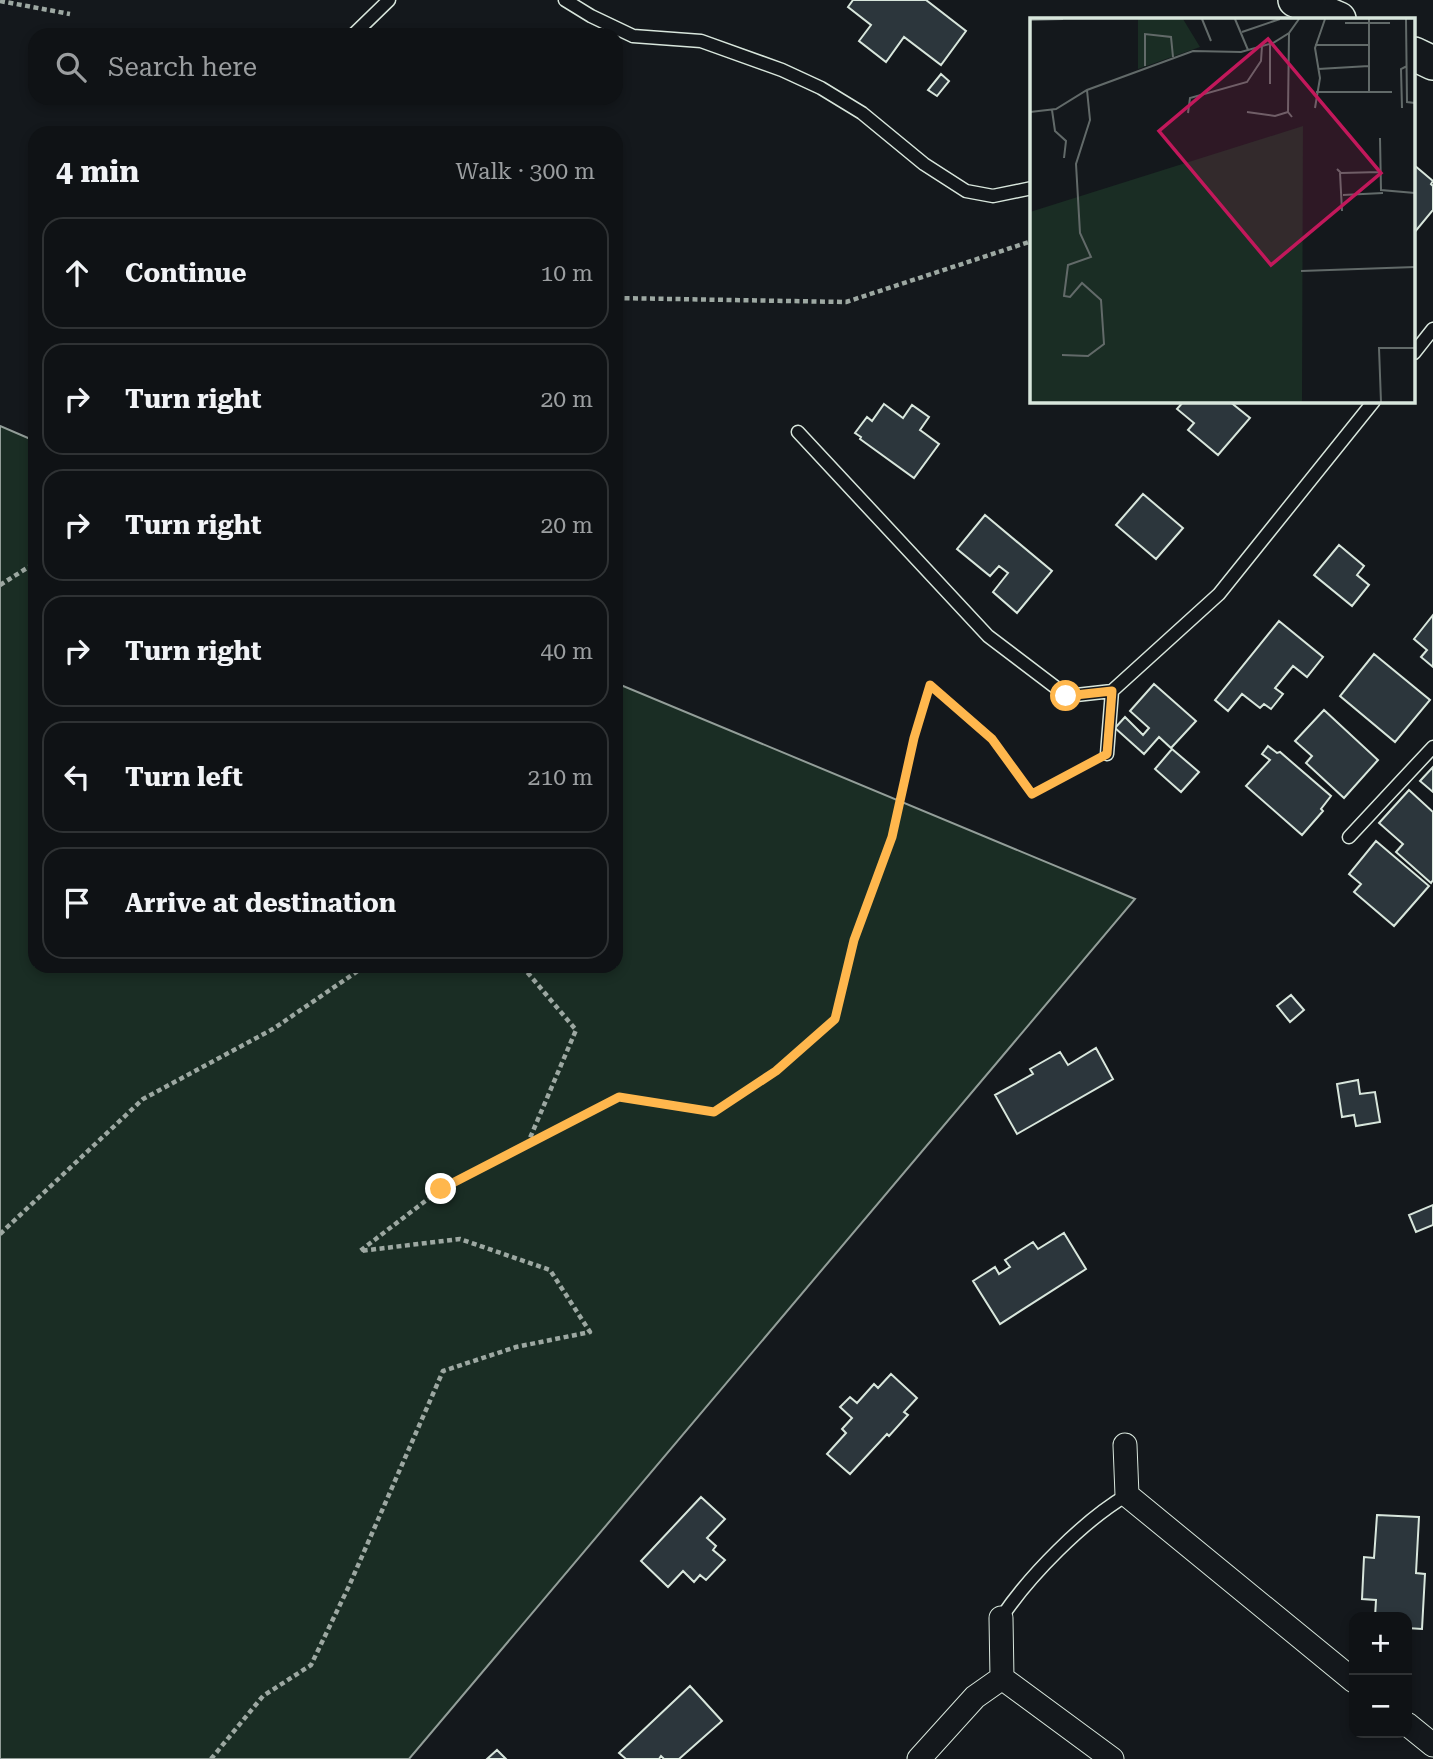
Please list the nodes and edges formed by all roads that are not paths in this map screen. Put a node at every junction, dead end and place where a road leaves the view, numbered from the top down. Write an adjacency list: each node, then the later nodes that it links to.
1 (389, 0): 5 (lane)
2 (565, 0): 6 (lane)
3 (1295, 0): 4 (street)
4 (1336, 18)
5 (360, 28)
6 (616, 28)
7 (623, 31): 10 (lane)
8 (1416, 55): 9 (street)
9 (1433, 63)
10 (1030, 188)
11 (1433, 329): 12 (lane)
12 (1416, 350)
13 (1373, 402): 15 (lane)
14 (798, 432): 15 (lane)
15 (1112, 691): 17 (lane)
16 (1433, 747): 18 (lane)
17 (1107, 754)
18 (1349, 837)
19 (1125, 1445): 20 (street)
20 (1127, 1495): 21 (lane); 22 (street)
21 (1000, 1618): 23 (street)
22 (1349, 1677)
23 (1002, 1678): 26 (street); 27 (street)
24 (1412, 1729): 25 (street)
25 (1433, 1748): 28 (street)
26 (919, 1759)
27 (1112, 1759)
28 (1425, 1759)

